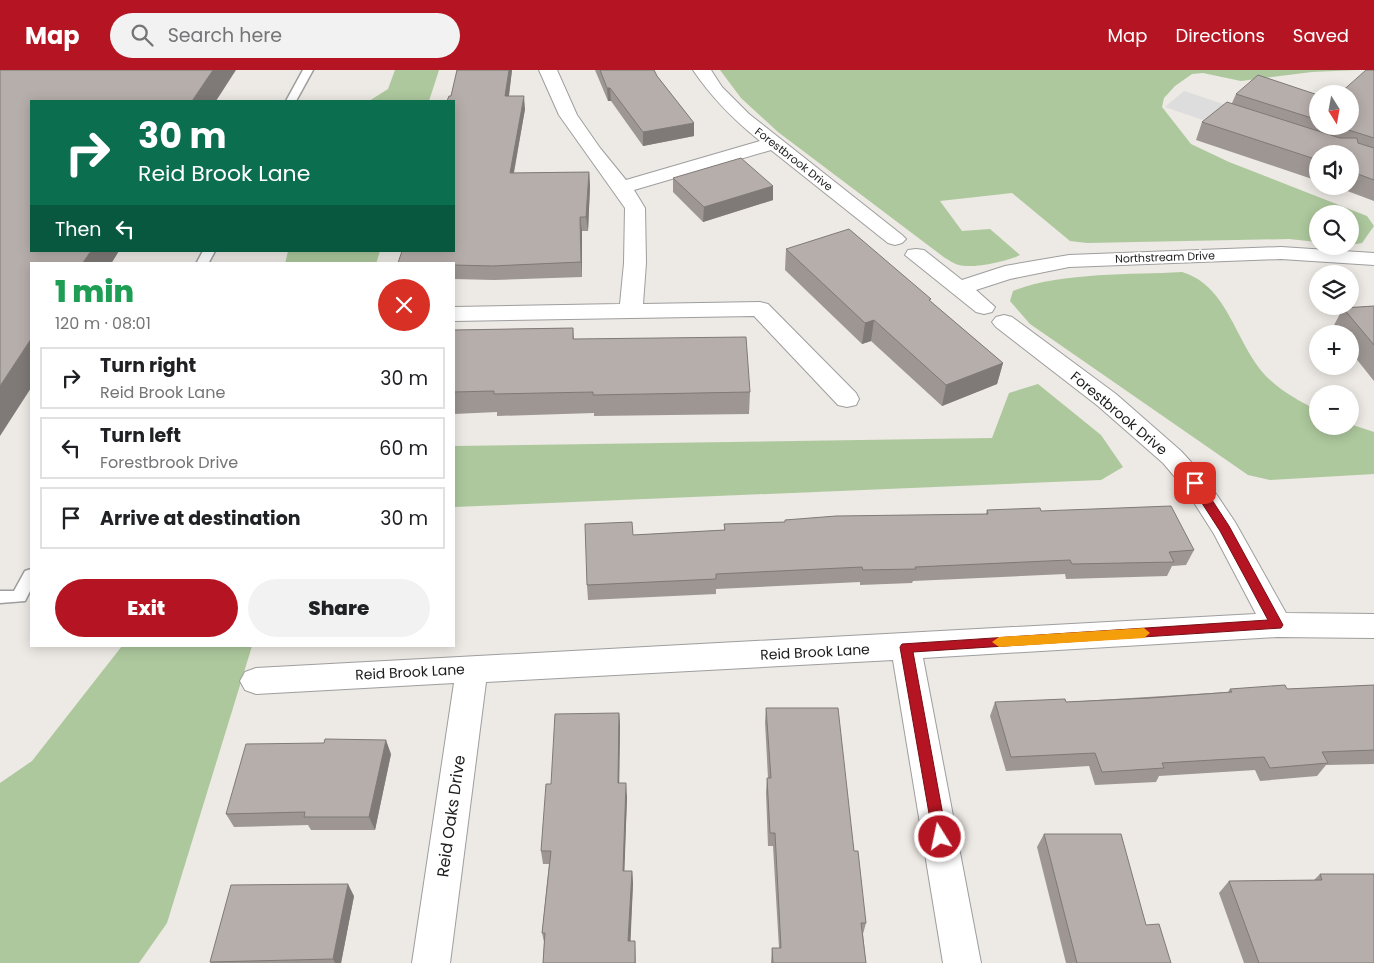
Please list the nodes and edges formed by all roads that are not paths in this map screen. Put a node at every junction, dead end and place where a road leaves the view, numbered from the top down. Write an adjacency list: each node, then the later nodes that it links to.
1 (308, 70): 4 (lane)
2 (548, 70): 6 (street)
3 (702, 70): 5 (street, Forestbrook Drive)
4 (292, 100)
5 (774, 143): 6 (street); 7 (street, Forestbrook Drive)
6 (622, 187): 11 (street)
7 (895, 239)
8 (916, 255): 10 (street, Forestbrook Drive)
9 (1374, 260): 10 (street, Northstream Drive)
10 (960, 288): 16 (street, Forestbrook Drive)
11 (631, 311): 12 (street); 13 (street)
12 (455, 314)
13 (847, 399)
14 (30, 577): 15 (lane)
15 (0, 597)
16 (1277, 625): 17 (street, Reid Brook Lane); 18 (street, Reid Brook Lane)
17 (1374, 626)
18 (906, 647): 19 (street, Reid Brook Lane); 22 (street)
19 (472, 669): 20 (street, Reid Brook Lane); 21 (street, Reid Oaks Drive)
20 (256, 681)
21 (431, 963)
22 (962, 963)

